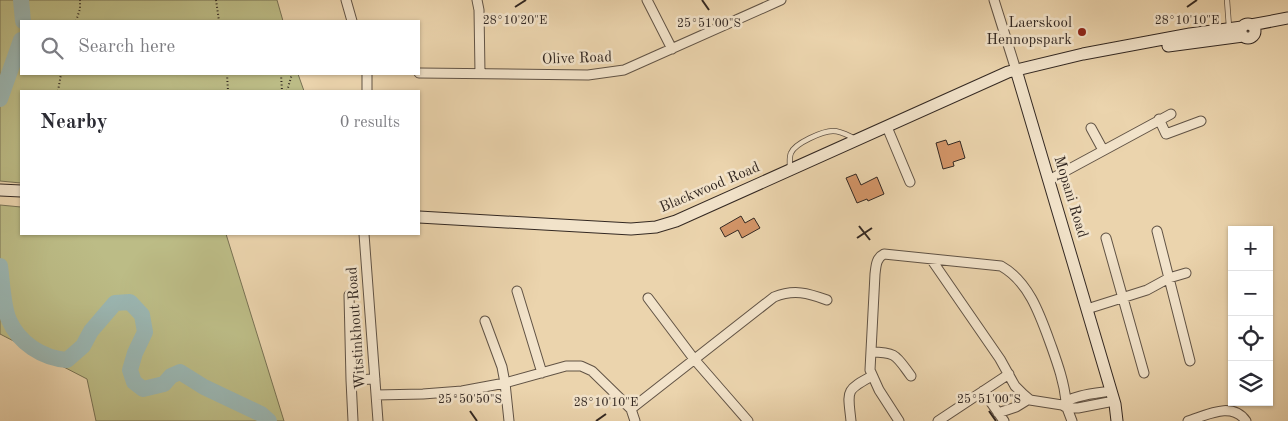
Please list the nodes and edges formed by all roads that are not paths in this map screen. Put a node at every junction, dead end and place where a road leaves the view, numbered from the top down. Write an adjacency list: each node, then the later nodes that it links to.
1 (346, 0): 8 (street)
2 (477, 0): 14 (street)
3 (647, 0): 12 (street)
4 (781, 0): 12 (street, Olive Road)
5 (994, 0): 15 (street, Mopani Road)
6 (1226, 0): 10 (lane)
7 (1288, 18): 11 (street, Blackwood Road)
8 (352, 20)
9 (1288, 25): 11 (street, Blackwood Road)
10 (1229, 28): 11 (street, Blackwood Road); 15 (street, Blackwood Road)
11 (1248, 31): 15 (street, Blackwood Road)
12 (672, 49): 14 (street, Olive Road)
13 (420, 73): 14 (street, Olive Road)
14 (480, 73)
15 (1016, 73): 21 (street, Blackwood Road); 26 (street, Mopani Road)
16 (367, 75): 17 (street)
17 (367, 90)
18 (1171, 114): 19 (street)
19 (1159, 119): 20 (street); 24 (street)
20 (1201, 121)
21 (887, 127): 23 (street, Blackwood Road); 27 (street)
22 (1091, 128): 24 (street)
23 (858, 140): 25 (street, Blackwood Road); 25 (lane)
24 (1103, 150): 26 (street)
25 (790, 171): 30 (street, Blackwood Road)
26 (1049, 180): 42 (street, Mopani Road)
27 (910, 182)
28 (0, 190): 29 (street)
29 (20, 191)
30 (420, 218)
31 (1157, 231): 36 (street)
32 (364, 235): 52 (street, Witstinkhout Road)
33 (1106, 238): 40 (street)
34 (931, 259): 44 (street); 49 (street); 59 (street)
35 (1186, 273): 36 (street)
36 (1169, 278): 40 (street); 46 (street)
37 (517, 291): 47 (street)
38 (349, 295): 53 (street)
39 (648, 298): 45 (street)
40 (1123, 298): 42 (street); 48 (street)
41 (827, 300): 45 (street)
42 (1087, 310): 57 (street, Mopani Road)
43 (485, 321): 54 (street)
44 (871, 352): 50 (street); 51 (street)
45 (694, 359): 60 (street); 66 (street)
46 (1190, 361)
47 (542, 373): 54 (street); 60 (street)
48 (1144, 373)
49 (1008, 374): 55 (street); 58 (street)
50 (872, 376): 67 (street); 68 (street)
51 (911, 376)
52 (375, 379): 53 (street); 56 (street, Witstinkhout Road)
53 (351, 380): 62 (street)
54 (505, 383): 56 (street); 64 (street)
55 (983, 391): 61 (street); 69 (street)
56 (376, 395): 63 (street, Witstinkhout Road)
57 (1114, 398): 59 (street); 72 (street, Mopani Road); 73 (street, Mopani Road)
58 (1029, 399): 59 (street); 61 (street)
59 (1065, 405): 71 (street)
60 (631, 409): 65 (street)
61 (998, 413): 70 (street)
62 (353, 421)
63 (378, 421)
64 (509, 421)
65 (635, 421)
66 (748, 421)
67 (851, 421)
68 (899, 421)
69 (939, 421)
70 (1004, 421)
71 (1072, 421)
72 (1117, 421)
73 (1124, 421)
74 (1188, 421): 75 (street)
75 (1246, 421)

